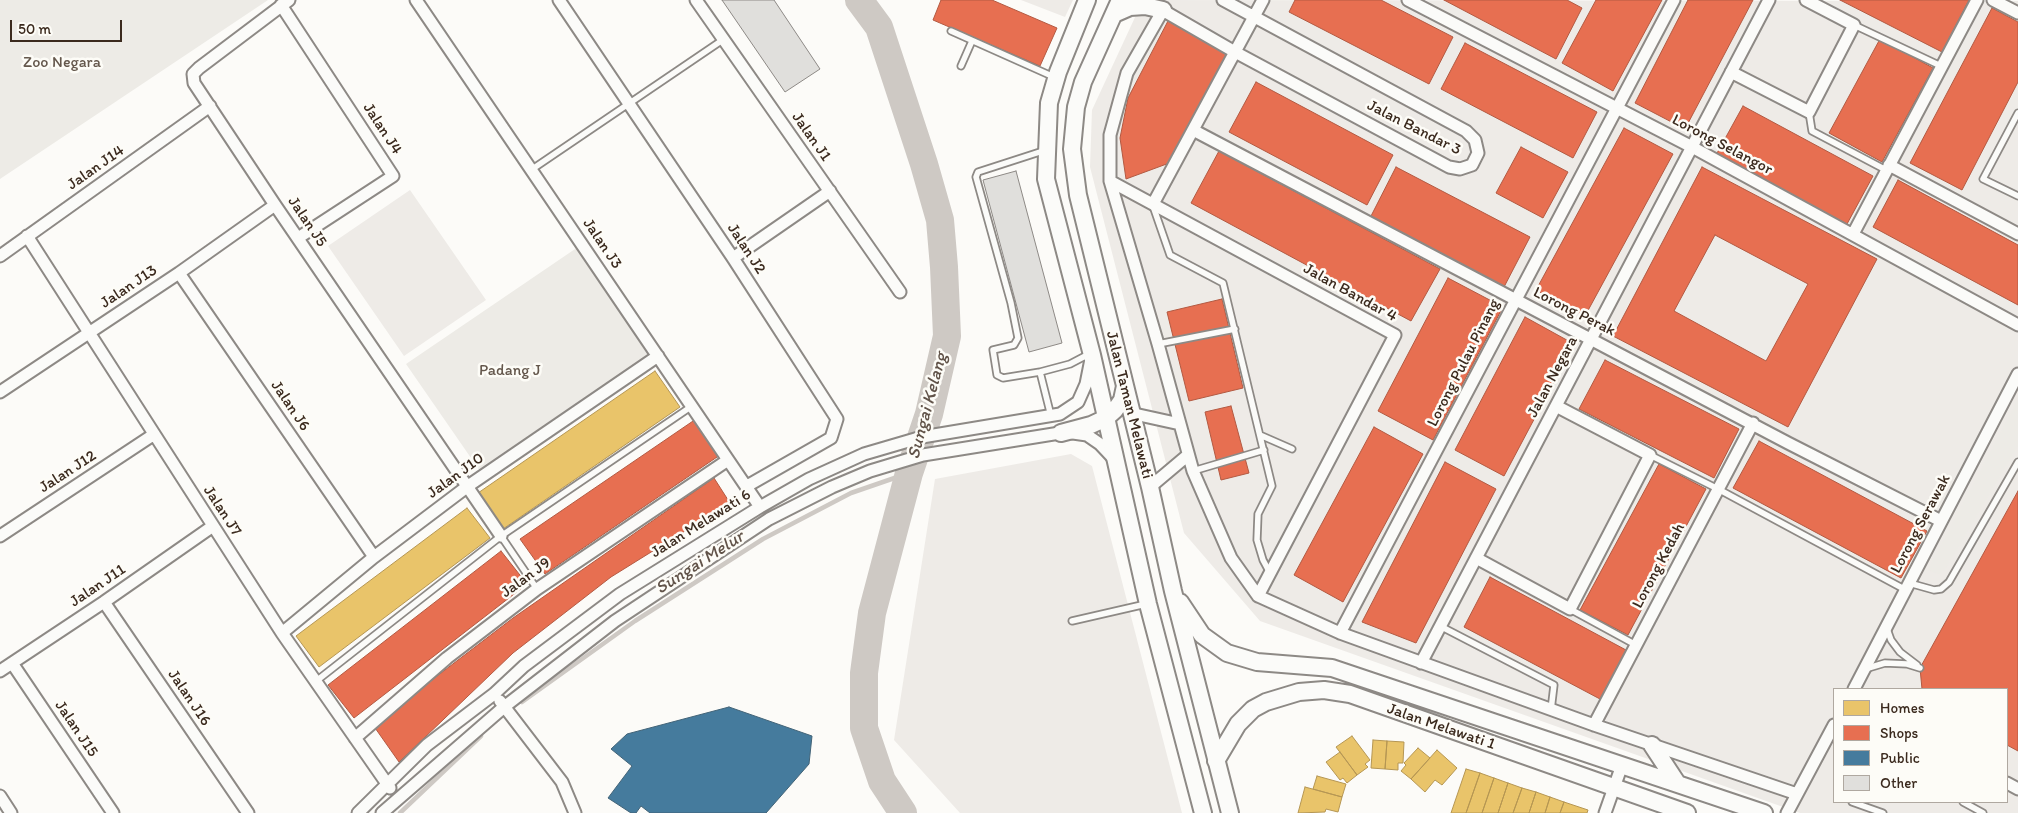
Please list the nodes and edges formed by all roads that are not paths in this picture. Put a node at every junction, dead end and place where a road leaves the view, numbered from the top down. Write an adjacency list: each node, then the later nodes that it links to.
1 (416, 0): 37 (street, Jalan J3)
2 (559, 0): 28 (street, Jalan J2)
3 (696, 0): 21 (street, Jalan J1)
4 (1088, 0): 27 (main road, Jalan Taman Melawati)
5 (1145, 0): 16 (street, Jalan Bandar 3)
6 (1223, 0): 18 (street, Jalan Bandar 3)
7 (1263, 0): 18 (street)
8 (1408, 0): 30 (street, Lorong Selangor)
9 (1674, 0): 30 (street, Lorong Pulau Pinang)
10 (1769, 0): 26 (street, Jalan Negara)
11 (1806, 0): 19 (street)
12 (1978, 0): 25 (street)
13 (1993, 0): 17 (street)
14 (285, 3): 29 (street, Jalan J5); 46 (street, Jalan J4)
15 (1117, 7): 16 (main road); 61 (main road, Jalan Taman Melawati)
16 (1163, 10): 23 (street, Jalan Bandar 3); 38 (street)
17 (2018, 13)
18 (1254, 17): 23 (street); 23 (street, Jalan Bandar 3)
19 (1854, 25): 25 (lane); 31 (street)
20 (951, 31): 22 (lane)
21 (724, 39): 28 (lane); 39 (street, Jalan J1)
22 (972, 41): 24 (lane); 27 (lane)
23 (1235, 52): 33 (street)
24 (962, 66)
25 (1943, 67): 36 (street)
26 (1731, 72): 31 (street); 34 (street, Jalan Negara)
27 (1056, 78): 35 (main road, Jalan Taman Melawati)
28 (629, 102): 37 (lane); 48 (street, Jalan J2)
29 (210, 106): 42 (street, Jalan J5); 45 (street, Jalan J14)
30 (1617, 108): 34 (street, Lorong Selangor); 51 (street, Lorong Pulau Pinang)
31 (1809, 112): 36 (lane)
32 (2018, 113): 40 (lane)
33 (1193, 130): 41 (street); 51 (street, Lorong Perak)
34 (1692, 147): 43 (street, Lorong Selangor); 55 (street, Jalan Negara)
35 (1046, 150): 57 (main road, Jalan Taman Melawati); 59 (lane)
36 (1888, 168): 43 (street); 44 (street)
37 (532, 170): 58 (street, Jalan J3)
38 (1110, 181): 41 (street, Jalan Bandar 4); 56 (street)
39 (830, 191): 48 (street); 50 (street, Jalan J1)
40 (2018, 196)
41 (1153, 204): 53 (lane); 92 (street, Jalan Bandar 4)
42 (275, 205): 46 (street, Jalan J5); 49 (street, Jalan J13)
43 (1853, 234): 52 (street, Lorong Selangor)
44 (2018, 234)
45 (27, 236): 47 (street, Jalan J14); 54 (street, Jalan J7)
46 (298, 238): 81 (street, Jalan J5)
47 (0, 256)
48 (732, 258): 82 (street, Jalan J2)
49 (179, 273): 54 (street, Jalan J13); 90 (street, Jalan J6)
50 (900, 292)
51 (1516, 300): 55 (street, Lorong Perak); 104 (street, Lorong Pulau Pinang)
52 (2018, 325)
53 (1234, 329): 56 (lane); 72 (lane)
54 (88, 334): 62 (street, Jalan J13); 71 (street, Jalan J7)
55 (1591, 339): 64 (street, Jalan Negara); 68 (street, Lorong Perak)
56 (1158, 344): 69 (street)
57 (1091, 354): 59 (lane); 66 (street, Jalan Melawati 6); 67 (main road, Jalan Taman Melawati)
58 (658, 356): 63 (street, Jalan J3); 81 (street, Jalan J10)
59 (1040, 372): 66 (lane)
60 (2018, 374): 86 (street, Lorong Serawak)
61 (1125, 386): 65 (main road, Jalan Taman Melawati); 67 (main road)
62 (0, 392)
63 (692, 406): 77 (street, Jalan J3); 89 (lane)
64 (1556, 406): 76 (street); 91 (street, Jalan Negara)
65 (1130, 412): 69 (street); 83 (main road, Jalan Taman Melawati)
66 (1051, 416): 85 (street, Jalan Melawati 6)
67 (1106, 418): 70 (main road); 78 (main road, Jalan Taman Melawati)
68 (1753, 423): 84 (street, Lorong Kedah); 86 (street, Lorong Perak)
69 (1180, 424): 75 (street)
70 (1061, 433): 78 (street, Jalan Melawati 6); 113 (street, Jalan Melawati 6)
71 (153, 435): 87 (street, Jalan J7); 88 (street, Jalan J12)
72 (1260, 435): 73 (lane); 74 (lane)
73 (1292, 449)
74 (1264, 450): 80 (lane); 92 (lane)
75 (1188, 455): 80 (street); 83 (street)
76 (1650, 455): 84 (lane); 99 (street)
77 (728, 460): 82 (street, Jalan J3); 94 (street, Jalan J9)
78 (1115, 460): 98 (main road, Jalan Taman Melawati)
79 (2018, 462): 93 (lane)
80 (1192, 471): 96 (street)
81 (468, 486): 89 (street, Jalan J5); 90 (street, Jalan J10)
82 (747, 486): 85 (street, Jalan J3)
83 (1150, 487): 95 (main road, Jalan Taman Melawati)
84 (1718, 489): 93 (lane); 105 (street, Lorong Kedah)
85 (760, 507): 112 (street, Jalan Melawati 6)
86 (1941, 521): 93 (street, Lorong Serawak)
87 (212, 526): 97 (street, Jalan J11); 103 (street, Jalan J7)
88 (0, 536)
89 (501, 536): 94 (lane); 110 (lane)
90 (374, 557): 103 (street, Jalan J10)
91 (1476, 558): 99 (street); 101 (street, Jalan Negara)
92 (1270, 574): 96 (street, Jalan Bandar 4)
93 (1906, 586): 102 (street, Lorong Serawak)
94 (537, 589): 117 (street, Jalan J9)
95 (1173, 592): 119 (main road, Jalan Taman Melawati); 120 (main road, Jalan Melawati 1)
96 (1258, 596): 104 (street)
97 (104, 602): 106 (street, Jalan J11); 131 (street, Jalan J16)
98 (1148, 604): 100 (lane); 135 (main road, Jalan Taman Melawati)
99 (1570, 609): 105 (lane)
100 (1072, 621)
101 (1440, 626): 107 (street, Jalan Negara); 114 (lane)
102 (1886, 626): 108 (street, Lorong Serawak); 108 (lane)
103 (282, 633): 110 (street, Jalan J7)
104 (1340, 633): 107 (street)
105 (1636, 645): 115 (street, Lorong Kedah)
106 (12, 663): 109 (street, Jalan J11); 130 (street, Jalan J15)
107 (1421, 663): 114 (street)
108 (1863, 670): 111 (street, Lorong Serawak)
109 (0, 671)
110 (315, 682): 117 (street, Jalan J7)
111 (1854, 688)
112 (494, 694): 113 (street); 121 (street, Jalan Melawati 6)
113 (504, 707): 126 (street, Jalan Melawati 6); 134 (street)
114 (1551, 710): 115 (street)
115 (1594, 725): 118 (street)
116 (1833, 727): 124 (street)
117 (355, 738): 121 (street, Jalan J7)
118 (1652, 745): 122 (main road); 124 (street)
119 (1216, 761): 123 (main road, Jalan Melawati 1); 136 (main road, Jalan Taman Melawati)
120 (1622, 765): 122 (main road, Jalan Melawati 1); 123 (street)
121 (387, 784): 126 (street, Jalan J7); 132 (street, Jalan Melawati 6)
122 (1676, 784): 139 (main road, Jalan Melawati 1)
123 (1614, 788): 137 (street); 138 (main road, Jalan Melawati 1)
124 (1797, 794): 140 (street)
125 (0, 796): 129 (street)
126 (397, 798): 133 (street, Jalan Melawati 6)
127 (1855, 803): 141 (lane)
128 (1965, 803): 142 (lane)
129 (11, 813)
130 (113, 813)
131 (248, 813)
132 (358, 813)
133 (382, 813)
134 (575, 813)
135 (1203, 813)
136 (1230, 813)
137 (1605, 813)
138 (1687, 813)
139 (1764, 813)
140 (1787, 813)
141 (1883, 813)
142 (1983, 813)

